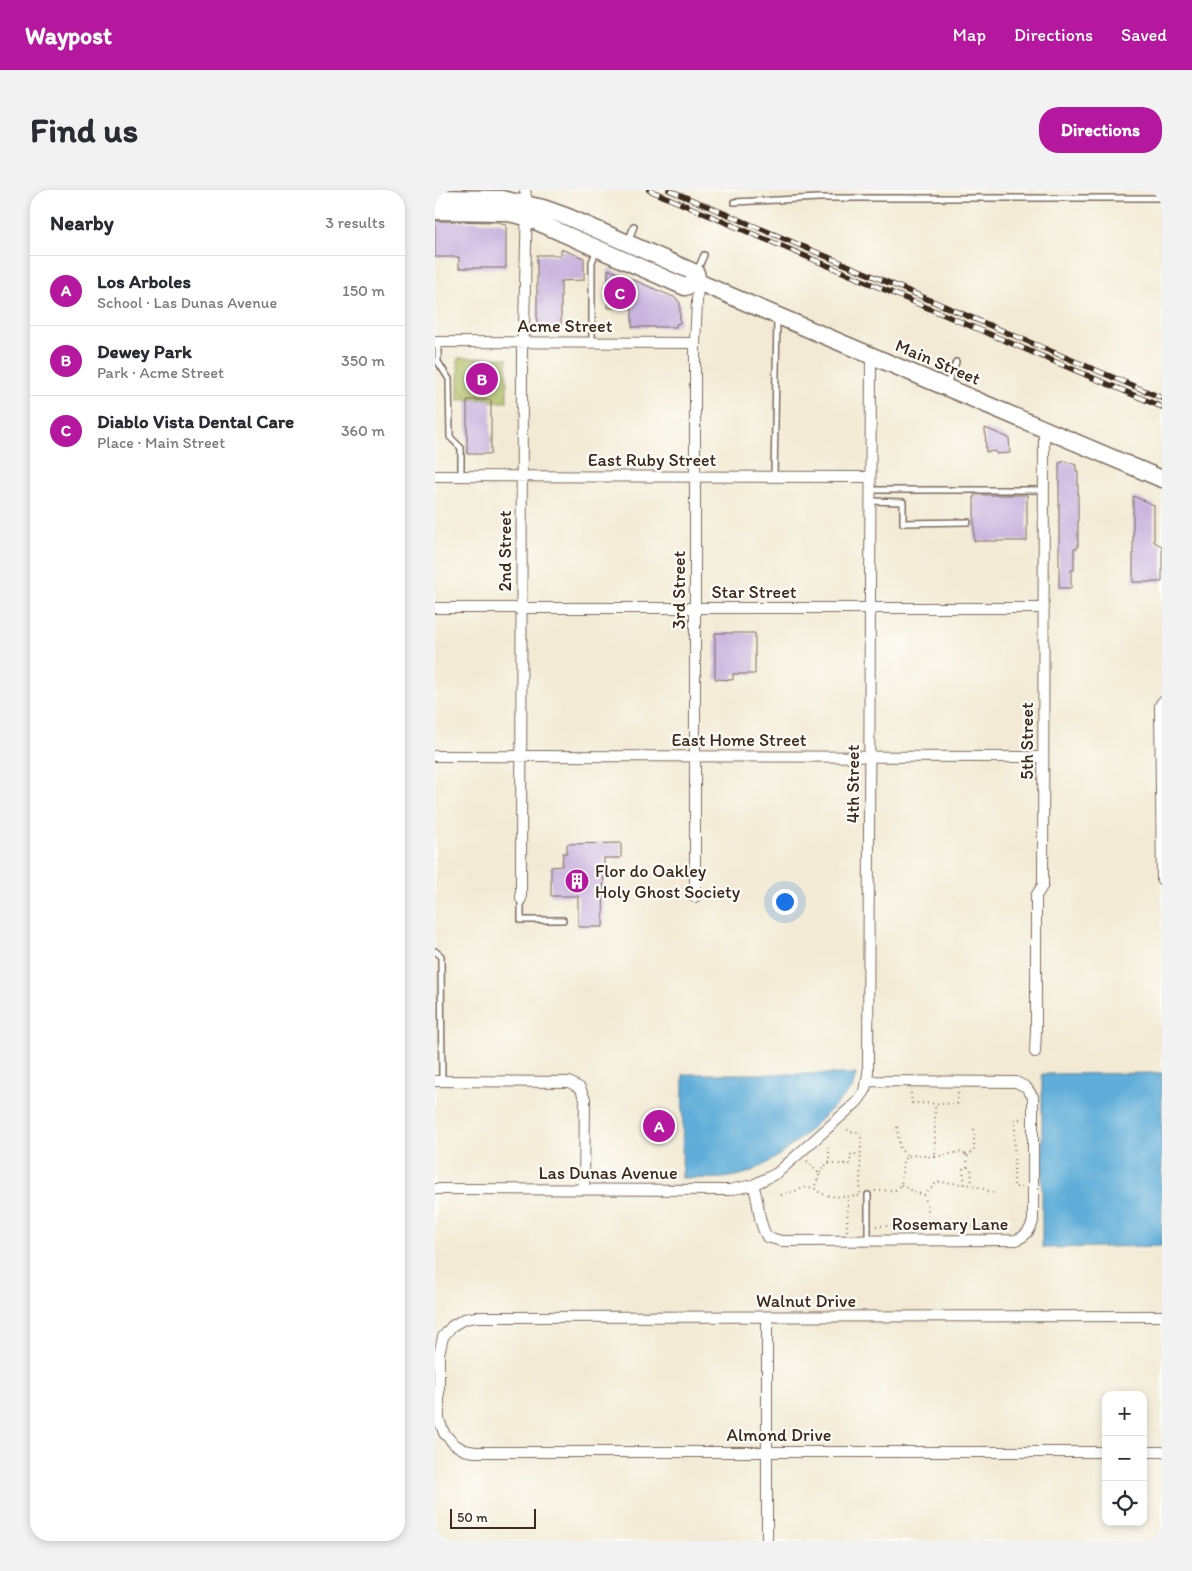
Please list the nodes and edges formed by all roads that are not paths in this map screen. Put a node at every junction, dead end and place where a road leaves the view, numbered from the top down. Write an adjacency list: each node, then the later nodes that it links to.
1 (435, 198): 4 (main road, Main Street)
2 (1162, 198): 3 (lane)
3 (735, 202)
4 (526, 203): 5 (main road, Main Street); 7 (main road, Main Street); 8 (main road, Main Street); 13 (street, 2nd Street)
5 (435, 211)
6 (634, 226): 7 (lane)
7 (627, 243): 10 (main road, Main Street)
8 (597, 249): 10 (main road, Main Street); 14 (lane)
9 (704, 255): 10 (lane)
10 (697, 278): 11 (main road, Main Street); 15 (street, 3rd Street)
11 (777, 316): 16 (main road, Main Street); 23 (lane)
12 (437, 342): 13 (street, Acme Street); 21 (lane)
13 (522, 342): 14 (street, Acme Street); 22 (street, 2nd Street)
14 (592, 342): 15 (street, Acme Street)
15 (695, 343): 24 (street, 3rd Street)
16 (871, 355): 18 (main road, Main Street); 25 (street, 4th Street)
17 (956, 362): 18 (lane)
18 (946, 387): 19 (main road, Main Street)
19 (1044, 429): 26 (main road, Main Street); 27 (street, 5th Street)
20 (435, 476): 21 (street, East Ruby Street)
21 (461, 476): 22 (street, East Ruby Street)
22 (522, 476): 24 (street, East Ruby Street); 31 (street, 2nd Street)
23 (774, 476): 24 (street, East Ruby Street); 25 (street, East Ruby Street)
24 (695, 477): 32 (street, 3rd Street)
25 (869, 477): 28 (street, 4th Street)
26 (1162, 479)
27 (1044, 490): 28 (lane); 33 (street, 5th Street)
28 (869, 495): 29 (lane); 34 (street, 4th Street)
29 (967, 522)
30 (435, 608): 31 (street, Star Street)
31 (521, 608): 32 (street, Star Street); 37 (street, 2nd Street)
32 (695, 608): 34 (street, Star Street); 38 (street, 3rd Street)
33 (1044, 608): 34 (street, Star Street); 40 (street, 5th Street)
34 (870, 609): 39 (street, 4th Street)
35 (1162, 702): 41 (street)
36 (435, 756): 37 (street, East Home Street)
37 (521, 756): 38 (street, East Home Street); 43 (street, 2nd Street)
38 (695, 756): 39 (street, East Home Street); 42 (street, 3rd Street)
39 (870, 756): 40 (street, East Home Street); 48 (street, 4th Street)
40 (1043, 757): 46 (street, 5th Street)
41 (1162, 880)
42 (695, 897)
43 (521, 899): 44 (lane)
44 (563, 920)
45 (435, 951): 47 (lane)
46 (1035, 1052)
47 (439, 1081): 52 (street)
48 (868, 1081): 49 (street, 4th Street); 54 (street, Rosemary Lane)
49 (777, 1173): 50 (street, Las Dunas Avenue)
50 (753, 1185): 52 (street, Las Dunas Avenue); 54 (street, Rosemary Lane)
51 (435, 1189): 52 (street, Las Dunas Avenue)
52 (584, 1189)
53 (869, 1192): 54 (lane)
54 (868, 1241)
55 (1162, 1316): 56 (street, Walnut Drive)
56 (767, 1317): 57 (street, Walnut Drive); 58 (street)
57 (454, 1444): 58 (street, Almond Drive)
58 (767, 1451): 59 (street, Almond Drive); 62 (street)
59 (1102, 1452)
60 (1147, 1452): 61 (street)
61 (1162, 1452)
62 (767, 1541)

